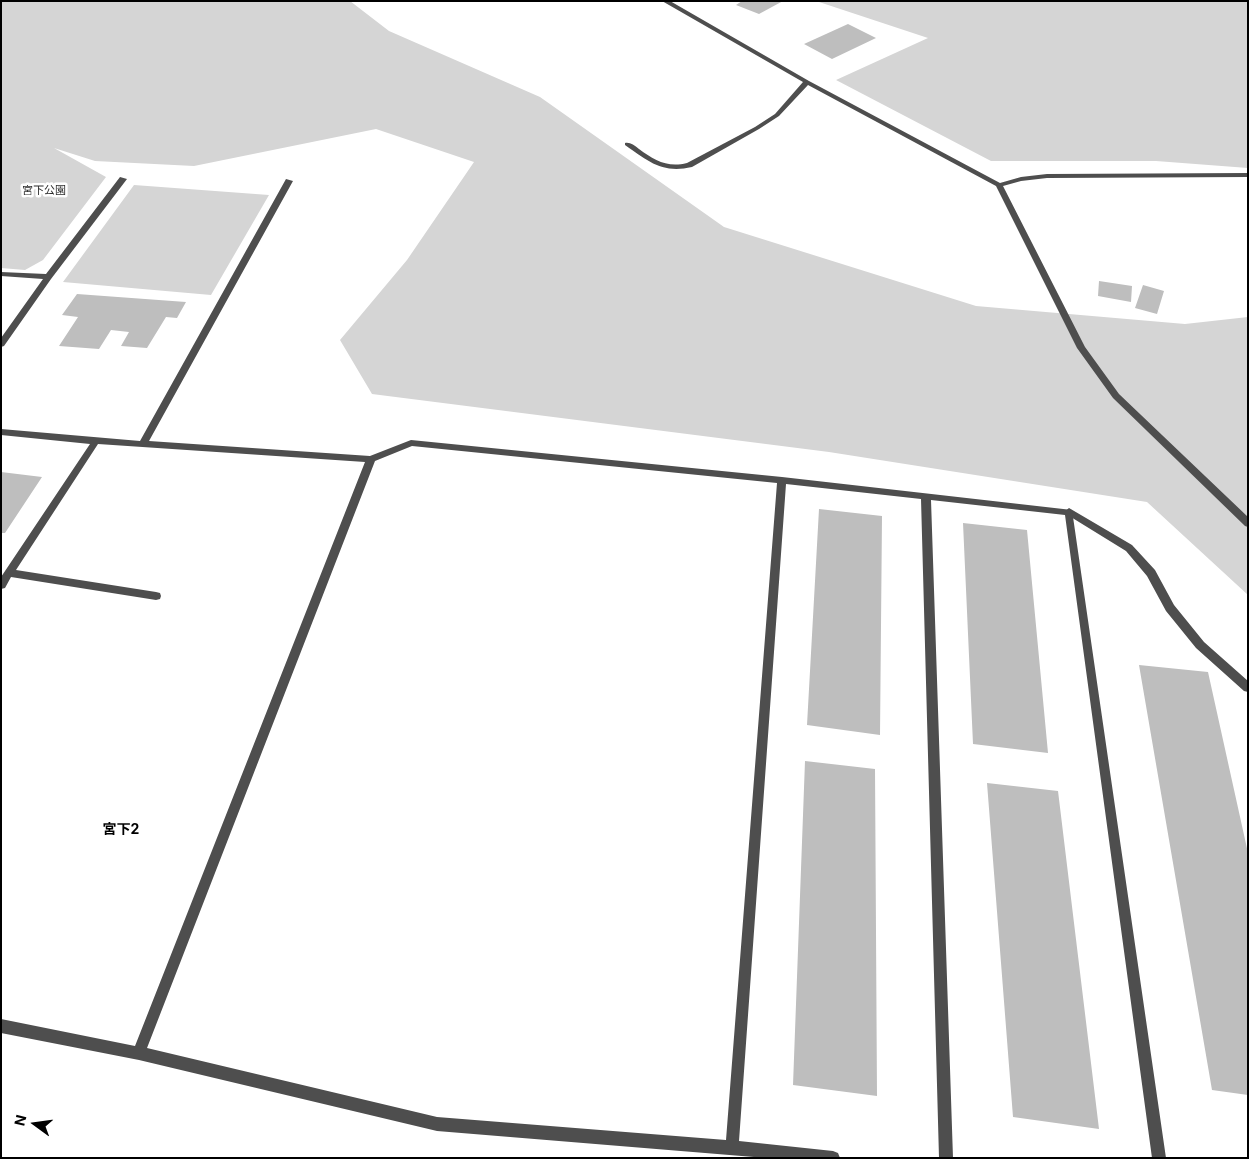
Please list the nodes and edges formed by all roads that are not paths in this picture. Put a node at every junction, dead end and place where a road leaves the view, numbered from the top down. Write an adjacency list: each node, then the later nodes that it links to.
1 (665, 1): 2 (street)
2 (807, 82): 3 (street); 7 (street)
3 (627, 144)
4 (1248, 174): 7 (street)
5 (123, 179): 9 (street)
6 (289, 181): 13 (street)
7 (999, 185): 18 (street)
8 (1, 274): 9 (street)
9 (48, 277): 10 (street)
10 (1, 344)
11 (1, 432): 12 (street)
12 (96, 441): 13 (street); 19 (street)
13 (143, 444): 14 (street)
14 (371, 459): 15 (street); 24 (street)
15 (782, 480): 16 (street); 25 (street)
16 (926, 496): 17 (street); 28 (street)
17 (1069, 512): 22 (street); 29 (street)
18 (1248, 523)
19 (9, 573): 20 (street); 21 (street)
20 (1, 585)
21 (156, 596)
22 (1248, 688)
23 (1, 1026): 24 (street)
24 (139, 1053): 25 (street)
25 (732, 1147): 26 (street)
26 (813, 1157): 27 (street)
27 (833, 1158)
28 (946, 1158)
29 (1159, 1158)

